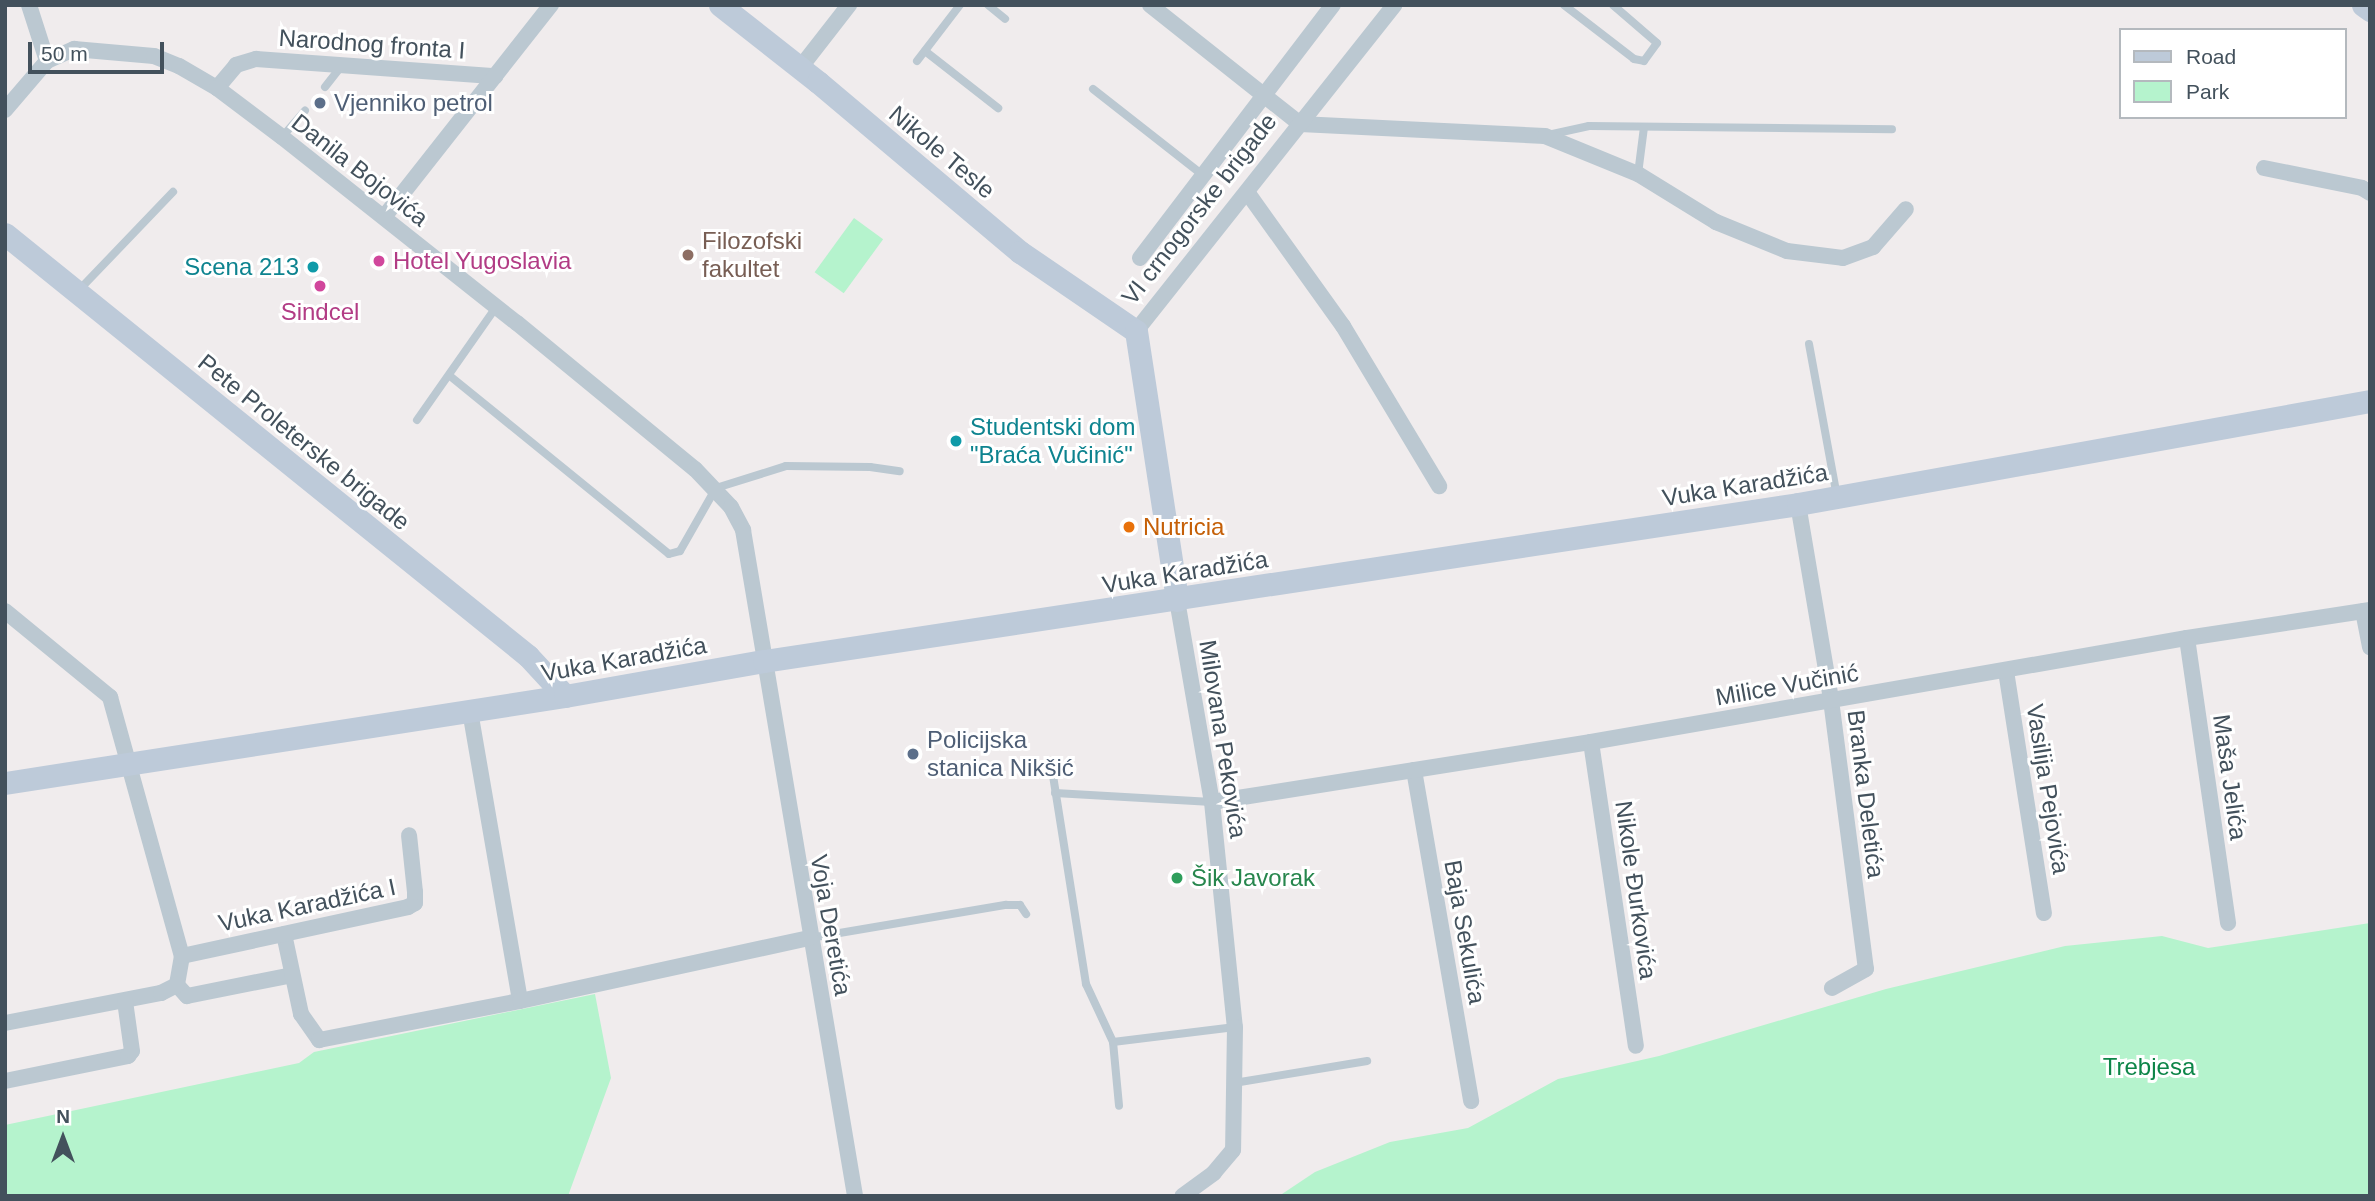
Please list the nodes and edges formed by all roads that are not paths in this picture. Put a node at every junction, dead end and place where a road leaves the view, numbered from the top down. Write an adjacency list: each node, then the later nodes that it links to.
1 (29, 5): 16 (street)
2 (551, 5): 20 (street)
3 (720, 5): 19 (street, Nikole Tesle)
4 (849, 5): 19 (street)
5 (960, 5): 15 (lane)
6 (988, 5): 14 (lane)
7 (1150, 5): 24 (street)
8 (1333, 5): 24 (street)
9 (1394, 5): 28 (street, VI crnogorske brigade)
10 (1564, 5): 11 (lane)
11 (1613, 5)
12 (2363, 5): 13 (street)
13 (2370, 10)
14 (1005, 19)
15 (925, 51): 17 (lane); 25 (lane)
16 (47, 61): 22 (street, Danila Bojovića); 26 (street, Danila Bojovića)
17 (917, 61)
18 (342, 65): 20 (street, Narodnog fronta I); 21 (lane); 22 (street, Narodnog fronta I)
19 (800, 68): 45 (street, Nikole Tesle)
20 (495, 76): 40 (street)
21 (325, 87)
22 (218, 88): 32 (street, Danila Bojovića)
23 (1093, 89): 35 (lane)
24 (1266, 97): 28 (street); 35 (street)
25 (998, 108)
26 (5, 110)
27 (304, 111): 32 (lane)
28 (1300, 124): 31 (street); 36 (street, VI crnogorske brigade)
29 (1644, 127): 30 (lane); 31 (lane); 34 (lane)
30 (1892, 129)
31 (1545, 136): 34 (street)
32 (282, 137): 40 (street, Danila Bojovića)
33 (2264, 168): 38 (street)
34 (1638, 174): 39 (street)
35 (1204, 176): 42 (street)
36 (1247, 191): 45 (street, VI crnogorske brigade); 51 (street)
37 (173, 192): 43 (lane)
38 (2370, 193)
39 (1906, 209)
40 (384, 217): 44 (street, Danila Bojovića)
41 (5, 234): 43 (street, Pete Proleterske brigade)
42 (1140, 258)
43 (77, 292): 62 (street, Pete Proleterske brigade)
44 (496, 307): 47 (lane); 52 (street, Danila Bojovića)
45 (1136, 331): 55 (street, VI crnogorske brigade)
46 (1809, 344): 53 (lane)
47 (450, 376): 49 (lane); 52 (lane)
48 (2370, 401): 53 (street, Vuka Karadžića)
49 (417, 420)
50 (900, 471): 52 (lane)
51 (1439, 486)
52 (716, 488): 60 (street, Danila Bojovića)
53 (1838, 497): 54 (street, Vuka Karadžića)
54 (1798, 504): 55 (street, Vuka Karadžića); 63 (street, Branka Deletića)
55 (1177, 600): 60 (street, Vuka Karadžića); 71 (street, Milovana Pekovića)
56 (2366, 610): 58 (street, Milice Vučinić); 59 (street)
57 (5, 611): 66 (street)
58 (2187, 638): 61 (street, Milice Vučinić); 75 (street, Maša Jelića)
59 (2370, 647)
60 (764, 661): 62 (street, Vuka Karadžića); 77 (street, Voja Deretića)
61 (2006, 671): 63 (street, Milice Vučinić); 73 (street, Vasilija Pejovića)
62 (565, 696): 64 (street, Vuka Karadžića)
63 (1831, 701): 65 (street, Milice Vučinić); 81 (street, Branka Deletića)
64 (470, 711): 66 (street, Vuka Karadžića); 83 (street)
65 (1591, 741): 68 (street, Milice Vučinić); 87 (street, Nikole Đurkovića)
66 (128, 762): 69 (street, Vuka Karadžića); 78 (street)
67 (1051, 763): 70 (lane)
68 (1414, 770): 71 (street, Milice Vučinić); 91 (street, Baja Sekulića)
69 (5, 783)
70 (1055, 793): 71 (lane); 86 (lane)
71 (1212, 802): 85 (street, Milovana Pekovića)
72 (409, 835): 76 (street, Vuka Karadžića I)
73 (2044, 913)
74 (1026, 914): 77 (lane)
75 (2228, 923)
76 (285, 934): 78 (street, Vuka Karadžića I); 79 (street)
77 (810, 938): 83 (street); 93 (street, Voja Deretića)
78 (182, 956): 80 (street)
79 (292, 975): 80 (street); 83 (street)
80 (177, 985): 82 (street)
81 (1832, 988)
82 (125, 1000): 84 (street); 89 (street)
83 (520, 1002)
84 (5, 1023)
85 (1235, 1027): 86 (lane); 90 (street, Milovana Pekovića)
86 (1113, 1042): 92 (lane)
87 (1636, 1046)
88 (1367, 1061): 90 (lane)
89 (5, 1081)
90 (1234, 1083): 94 (street, Milovana Pekovića)
91 (1471, 1101)
92 (1119, 1106)
93 (855, 1196)
94 (1182, 1196)

